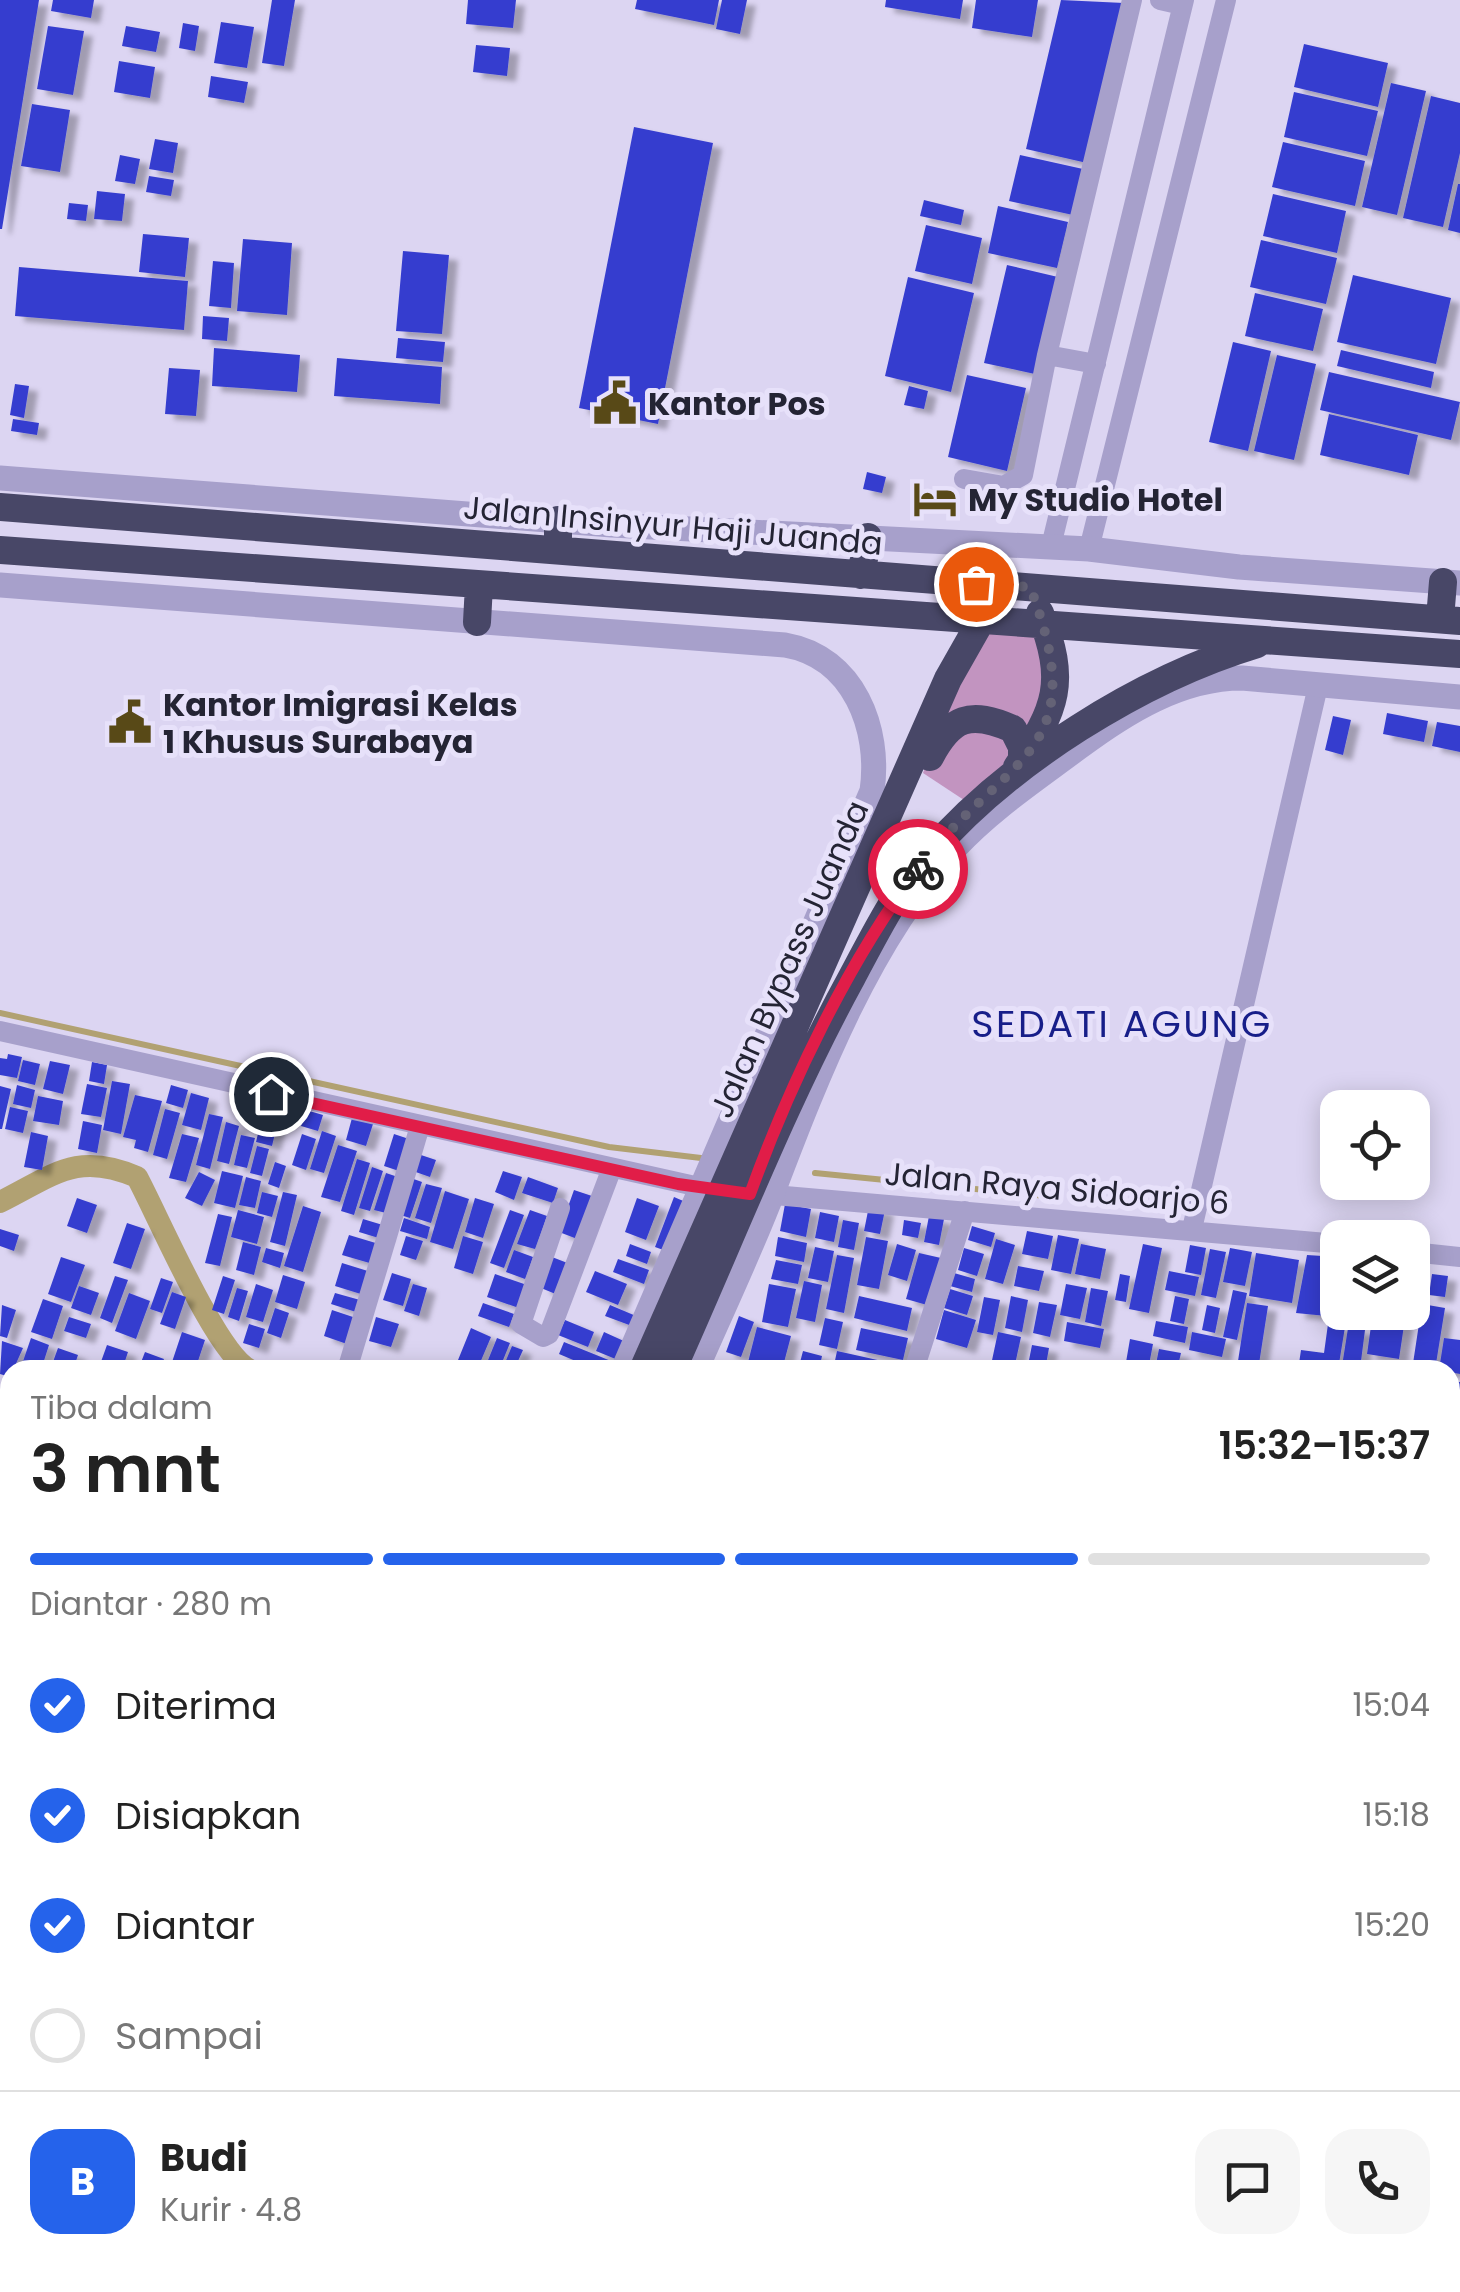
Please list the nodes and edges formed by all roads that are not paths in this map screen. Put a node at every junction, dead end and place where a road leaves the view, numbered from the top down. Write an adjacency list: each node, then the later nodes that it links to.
1 (1132, 0): 5 (street)
2 (1160, 0): 4 (street)
3 (1226, 0): 13 (street)
4 (1183, 3): 6 (street)
5 (1047, 355): 6 (street); 8 (street)
6 (1096, 364): 12 (street)
7 (0, 478): 10 (street, Jalan Insinyur Haji Juanda)
8 (964, 478)
9 (0, 507): 15 (highway, Jalan Insinyur Haji Juanda)
10 (558, 520): 11 (street, Jalan Insinyur Haji Juanda); 15 (highway)
11 (868, 537): 12 (street, Jalan Insinyur Haji Juanda); 16 (highway)
12 (1051, 546): 13 (street, Jalan Insinyur Haji Juanda)
13 (1088, 549): 17 (street, Jalan Insinyur Haji Juanda)
14 (0, 550): 19 (highway)
15 (558, 550): 16 (highway, Jalan Insinyur Haji Juanda)
16 (860, 575): 20 (highway, Jalan Insinyur Haji Juanda)
17 (1451, 582): 21 (highway)
18 (0, 585): 22 (street)
19 (479, 585): 22 (highway); 23 (highway)
20 (1020, 586): 21 (highway, Jalan Insinyur Haji Juanda); 23 (highway, Jalan Bypass Juanda); 24 (highway, Jalan Bypass Juanda)
21 (1450, 620)
22 (478, 622): 34 (street)
23 (979, 622): 24 (highway); 30 (highway, Jalan Bypass Juanda)
24 (1045, 626): 25 (highway); 29 (highway, Jalan Bypass Juanda)
25 (1273, 639): 26 (highway); 29 (highway, Jalan Bypass Juanda)
26 (1460, 654)
27 (1318, 686): 28 (street); 34 (street); 37 (street)
28 (1460, 697)
29 (1014, 770): 30 (highway); 34 (highway, Jalan Bypass Juanda)
30 (894, 812): 34 (highway, Jalan Bypass Juanda)
31 (0, 1031): 32 (street, Jalan Raya Sidoarjo 6)
32 (420, 1126): 33 (street, Jalan Raya Sidoarjo 6); 42 (street)
33 (612, 1168): 34 (street, Jalan Raya Sidoarjo 6); 35 (street)
34 (743, 1179): 36 (street, Jalan Raya Sidoarjo 6); 41 (highway, Jalan Bypass Juanda); 43 (street); 44 (highway, Jalan Bypass Juanda)
35 (560, 1208)
36 (965, 1211): 37 (street, Jalan Raya Sidoarjo 6); 47 (street)
37 (1192, 1229): 38 (street, Jalan Raya Sidoarjo 6)
38 (1320, 1242)
39 (1430, 1254): 40 (street)
40 (1460, 1257)
41 (713, 1304): 45 (highway, Jalan Bypass Juanda); 46 (street)
42 (350, 1360)
43 (629, 1360)
44 (649, 1360)
45 (678, 1360)
46 (699, 1360)
47 (917, 1360)

